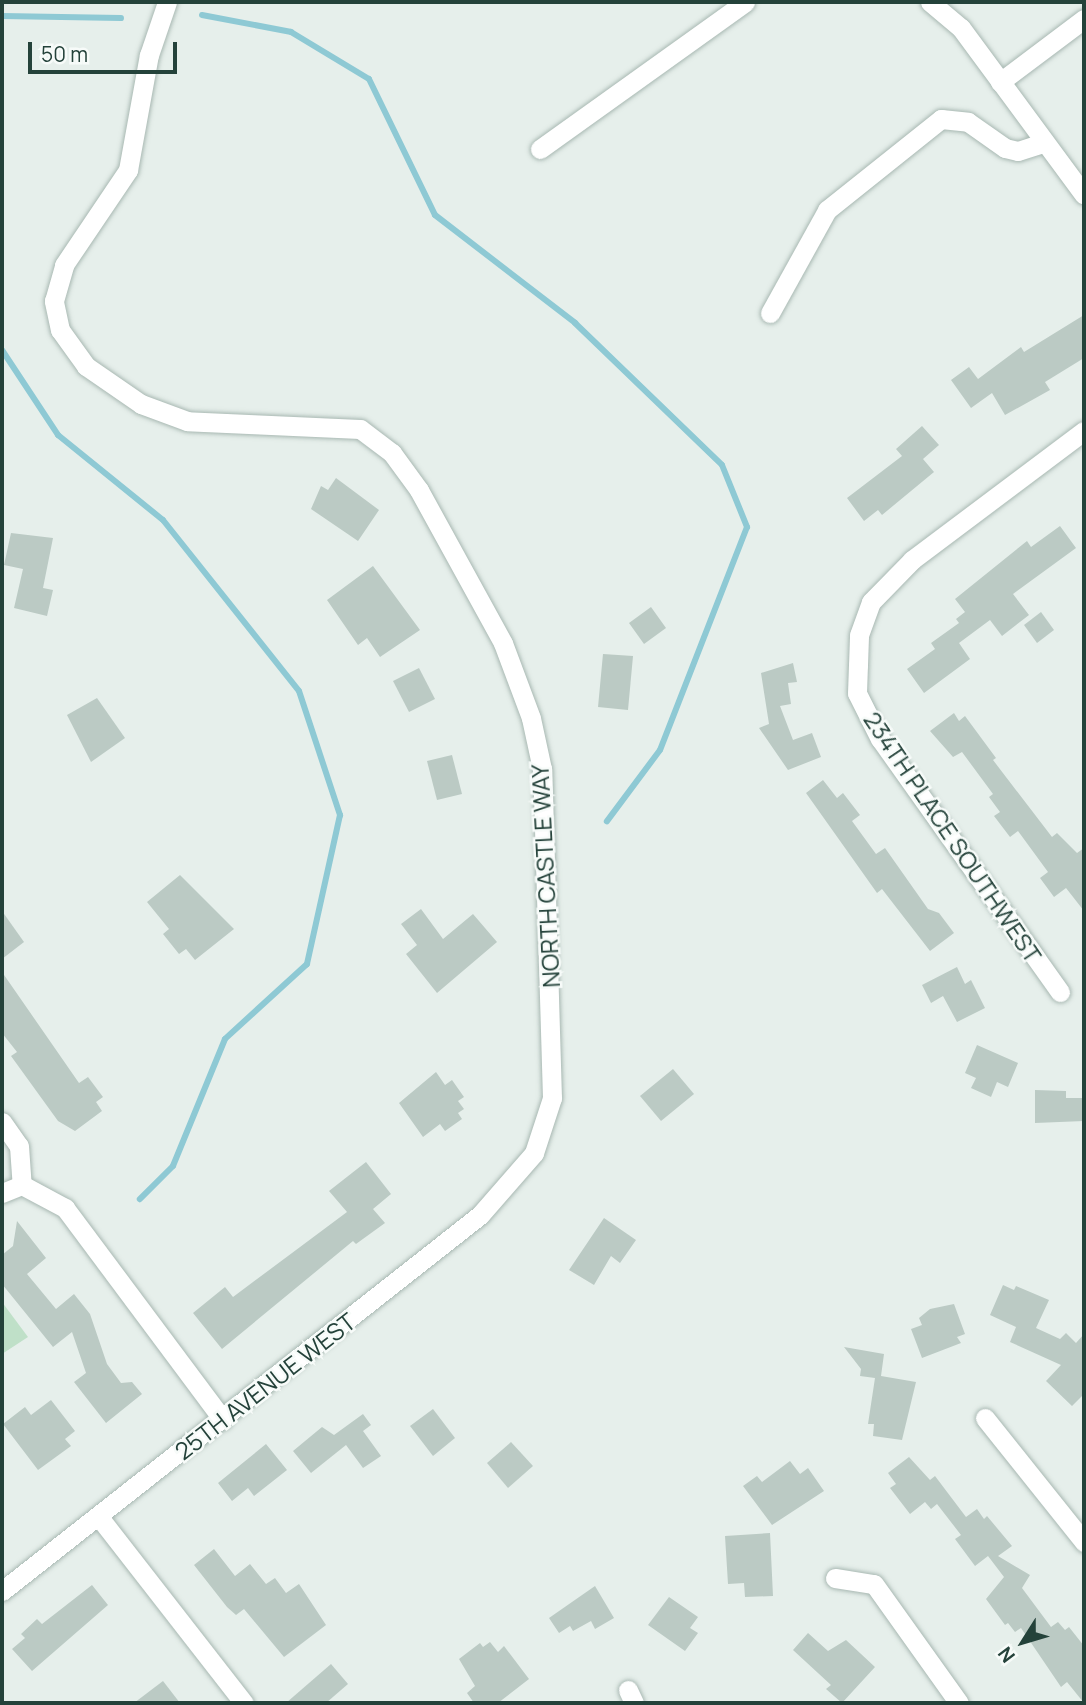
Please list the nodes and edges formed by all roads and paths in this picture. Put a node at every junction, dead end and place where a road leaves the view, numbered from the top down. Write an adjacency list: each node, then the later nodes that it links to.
1 (167, 2): 13 (street, NORTH CASTLE WAY)
2 (745, 2): 7 (street)
3 (930, 2): 5 (street)
4 (1084, 19): 5 (street)
5 (1000, 82): 6 (street)
6 (1045, 142): 8 (street); 9 (street)
7 (540, 149)
8 (1084, 195)
9 (770, 313)
10 (1084, 431): 11 (street, 234TH PLACE SOUTHWEST)
11 (1060, 992)
12 (2, 1122): 14 (street)
13 (520, 1173): 17 (street, 25TH AVENUE WEST)
14 (22, 1185): 15 (street); 17 (street)
15 (2, 1193)
16 (985, 1419): 19 (street)
17 (223, 1420): 18 (street, 25TH AVENUE WEST)
18 (99, 1517): 21 (street, 25TH AVENUE WEST); 22 (street)
19 (1084, 1542)
20 (835, 1578): 23 (street)
21 (2, 1591)
22 (244, 1703)
23 (959, 1703)

